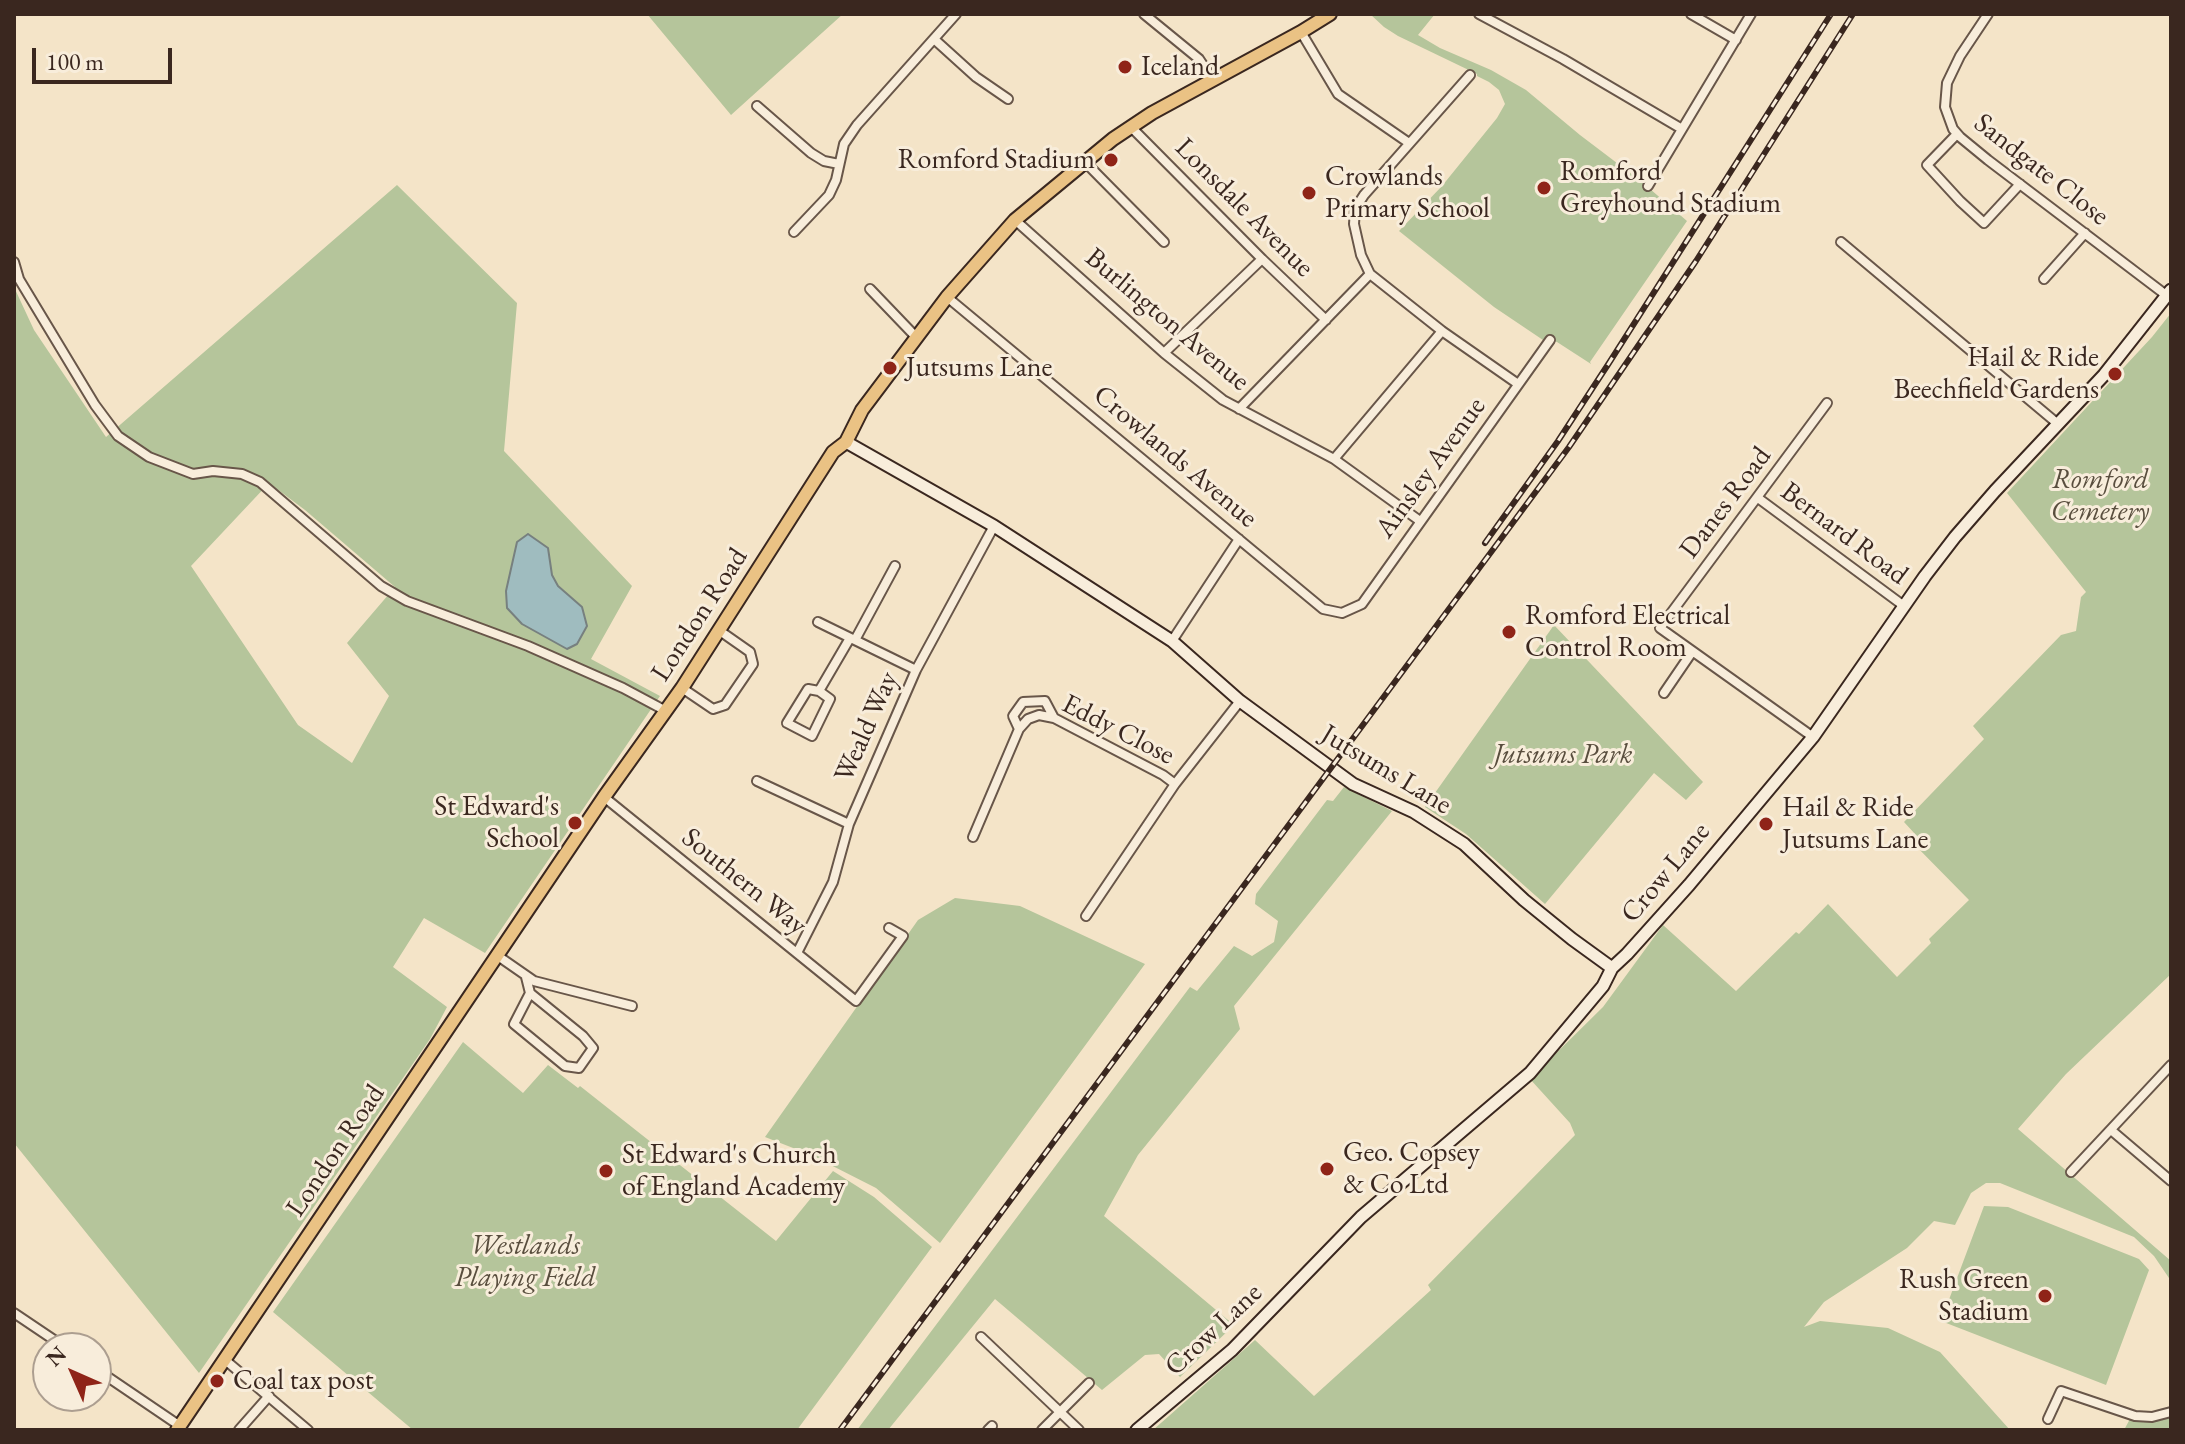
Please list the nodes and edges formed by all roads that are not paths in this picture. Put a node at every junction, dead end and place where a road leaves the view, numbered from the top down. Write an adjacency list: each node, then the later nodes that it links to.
1 (956, 14): 9 (street)
2 (1144, 14): 12 (street)
3 (1330, 14): 8 (main road, London Road)
4 (1479, 14): 16 (street)
5 (1691, 14): 10 (street)
6 (1751, 14): 10 (street)
7 (1988, 14): 17 (street, Sandgate Close)
8 (1301, 32): 12 (main road, London Road); 18 (street)
9 (934, 39): 13 (street); 20 (street)
10 (1736, 40): 16 (street)
11 (1470, 75): 18 (street)
12 (1213, 80): 15 (main road, London Road)
13 (1008, 99)
14 (757, 106): 20 (street)
15 (1131, 127): 19 (main road, London Road); 28 (street, Lonsdale Avenue)
16 (1682, 129): 22 (street)
17 (1957, 134): 21 (street, Sandgate Close); 21 (street)
18 (1409, 143): 30 (street)
19 (1084, 161): 23 (main road, London Road); 26 (street)
20 (839, 164): 24 (street)
21 (2020, 184): 25 (street, Sandgate Close)
22 (1648, 186)
23 (1015, 220): 34 (main road, London Road); 39 (street, Burlington Avenue)
24 (794, 232)
25 (2085, 233): 31 (street); 33 (street, Sandgate Close)
26 (1164, 242)
27 (1841, 242): 43 (street)
28 (1262, 259): 35 (street, Lonsdale Avenue); 39 (street)
29 (14, 262): 63 (street)
30 (1370, 274): 35 (street); 36 (street)
31 (2044, 279)
32 (870, 289): 37 (street)
33 (2169, 292): 43 (street, Crow Lane)
34 (947, 297): 37 (main road, London Road); 49 (street, Crowlands Avenue)
35 (1326, 320): 42 (street)
36 (1442, 331): 40 (street); 45 (street)
37 (916, 337): 44 (main road, London Road)
38 (1550, 340): 40 (street, Ainsley Avenue)
39 (1164, 353): 42 (street, Burlington Avenue)
40 (1518, 384): 47 (street, Ainsley Avenue)
41 (1827, 403): 46 (street, Danes Road)
42 (1239, 409): 45 (street, Burlington Avenue)
43 (2058, 424): 51 (street, Crow Lane)
44 (846, 442): 48 (street, Jutsums Lane); 54 (main road, London Road)
45 (1334, 459): 47 (street, Burlington Avenue)
46 (1758, 498): 51 (street, Bernard Road); 57 (street, Danes Road)
47 (1420, 521): 52 (street, Ainsley Avenue)
48 (994, 526): 56 (street, Jutsums Lane); 58 (street, Weald Way)
49 (1239, 539): 52 (street, Crowlands Avenue); 56 (street)
50 (895, 566): 55 (street)
51 (1904, 606): 66 (street, Crow Lane)
52 (1342, 613)
53 (818, 622): 55 (street)
54 (720, 631): 59 (main road, London Road); 59 (street)
55 (853, 639): 58 (street); 60 (street)
56 (1172, 641): 62 (street, Jutsums Lane)
57 (1692, 652): 61 (street); 66 (street)
58 (916, 670): 70 (street, Weald Way)
59 (682, 688): 63 (main road, London Road)
60 (819, 691): 60 (street)
61 (1664, 693)
62 (1240, 701): 68 (street); 76 (street, Jutsums Lane)
63 (666, 711): 69 (main road, London Road)
64 (1054, 718): 65 (street, Eddy Close); 65 (street); 68 (street, Eddy Close)
65 (1019, 729): 71 (street, Eddy Close)
66 (1813, 737): 76 (street, Crow Lane)
67 (757, 781): 70 (street)
68 (1175, 784): 72 (street)
69 (604, 797): 74 (street, Southern Way); 75 (main road, London Road)
70 (849, 824): 74 (street, Weald Way)
71 (973, 837)
72 (1086, 916)
73 (889, 928): 74 (street, Southern Way)
74 (797, 953)
75 (498, 956): 77 (street); 87 (main road, London Road)
76 (1612, 968): 99 (street, Crow Lane)
77 (526, 977): 78 (street); 79 (street)
78 (530, 993): 78 (street)
79 (632, 1006)
80 (2171, 1065): 81 (street)
81 (2111, 1130): 82 (street); 83 (street)
82 (2071, 1172)
83 (2171, 1181)
84 (14, 1313): 85 (street)
85 (42, 1332)
86 (981, 1337): 91 (street)
87 (224, 1359): 90 (street); 94 (main road, London Road)
88 (112, 1381): 94 (street)
89 (1089, 1383): 91 (street)
90 (269, 1396): 95 (street); 96 (street)
91 (1060, 1412): 97 (street); 98 (street)
92 (2171, 1412): 93 (street)
93 (2048, 1419)
94 (178, 1428)
95 (239, 1430)
96 (308, 1430)
97 (1042, 1430)
98 (1079, 1430)
99 (1137, 1430)

